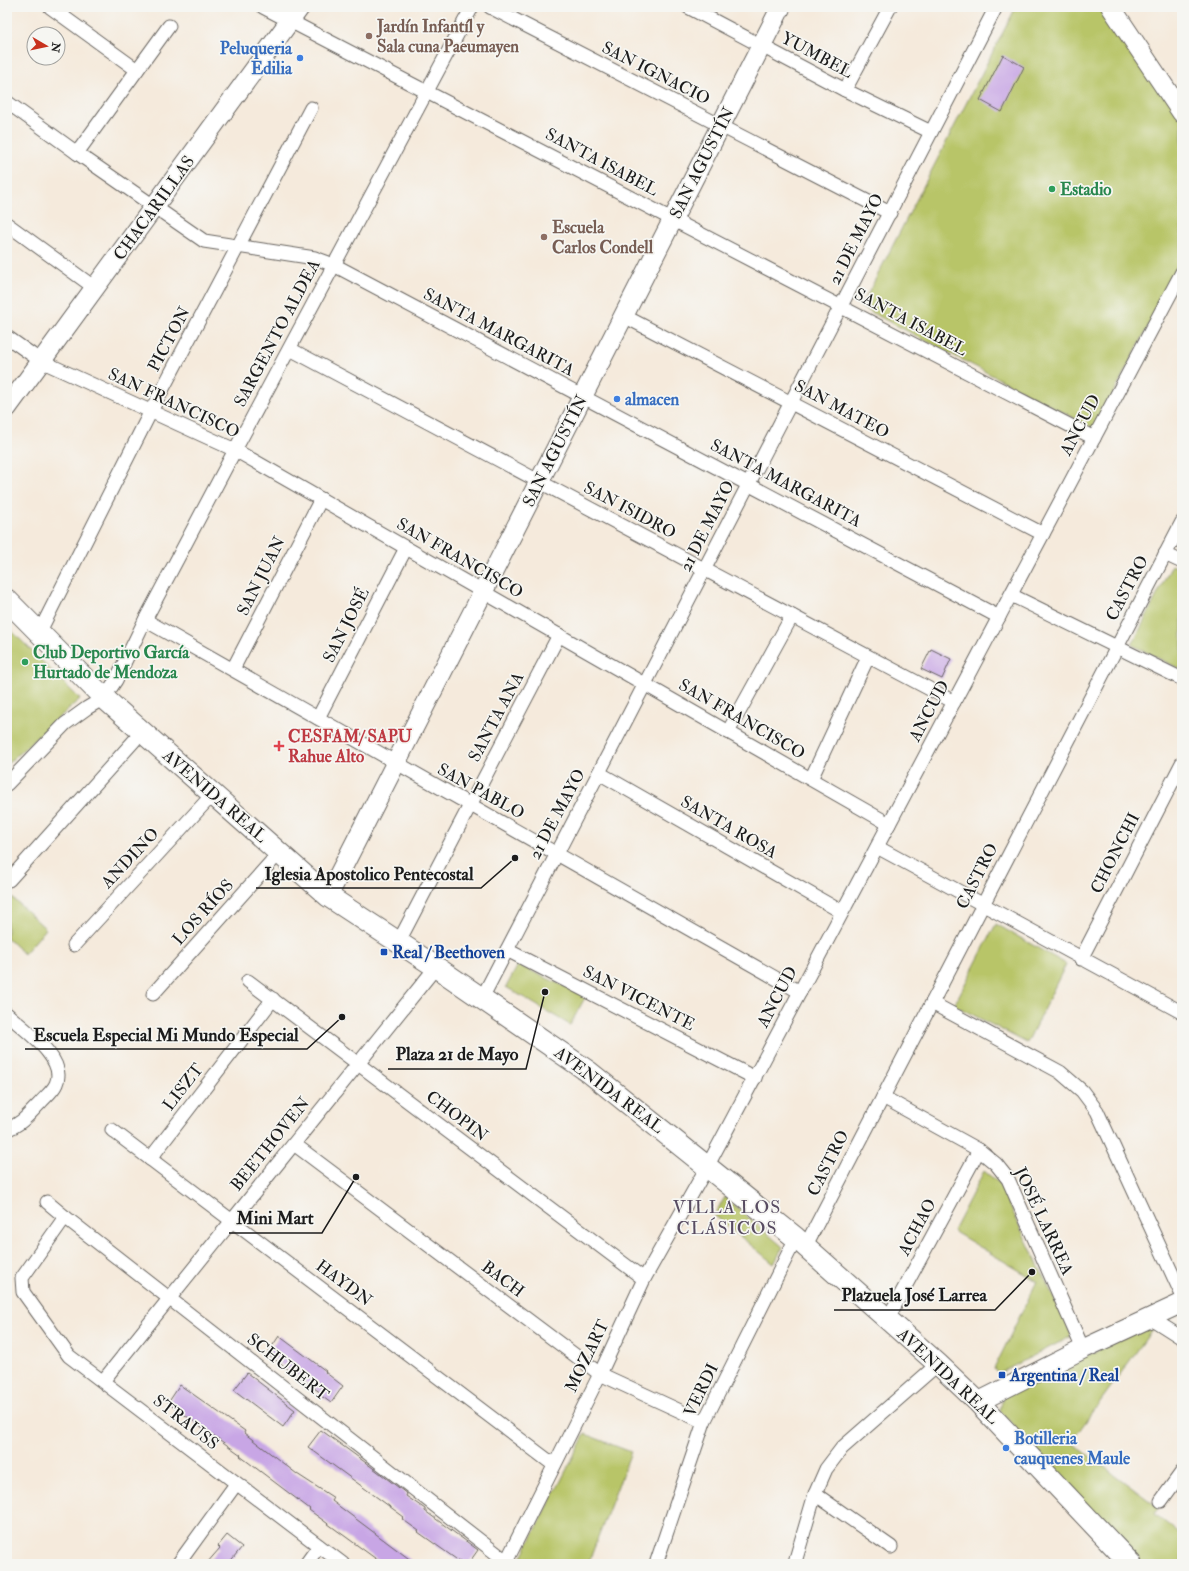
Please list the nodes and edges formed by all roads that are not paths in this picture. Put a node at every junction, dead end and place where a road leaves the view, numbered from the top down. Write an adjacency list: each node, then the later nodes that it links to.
1 (50, 7): 13 (street)
2 (263, 7): 10 (street, SANTA ISABEL)
3 (472, 7): 15 (street, SARGENTO ALDEA)
4 (490, 7): 19 (street, SAN IGNACIO)
5 (688, 7): 12 (street, YUMBEL)
6 (781, 7): 12 (street, SAN AGUSTÍN)
7 (890, 7): 14 (street)
8 (996, 7): 20 (street, 21 DE MAYO)
9 (1111, 7): 18 (street)
10 (295, 14): 15 (street, SANTA ISABEL); 22 (street, CHACARILLAS)
11 (168, 26): 13 (street)
12 (762, 46): 14 (street, YUMBEL); 19 (street, SAN AGUSTÍN)
13 (137, 70): 21 (street)
14 (845, 90): 20 (street, YUMBEL)
15 (427, 91): 24 (street, SANTA ISABEL); 27 (street, SARGENTO ALDEA)
16 (7, 102): 21 (street, SANTA MARGARITA)
17 (312, 108): 26 (street, PICTON)
18 (1182, 114)
19 (720, 127): 23 (street, SAN IGNACIO); 24 (street, SAN AGUSTÍN)
20 (931, 132): 23 (street, 21 DE MAYO)
21 (77, 153): 22 (street, SANTA MARGARITA)
22 (154, 207): 26 (street, SANTA MARGARITA); 29 (street, CHACARILLAS)
23 (890, 213): 30 (street, 21 DE MAYO)
24 (673, 220): 30 (street, SANTA ISABEL); 31 (street, SAN AGUSTÍN)
25 (7, 224): 29 (street)
26 (239, 246): 27 (street, SANTA MARGARITA); 38 (street, PICTON)
27 (334, 266): 33 (street, SARGENTO ALDEA); 35 (street, SANTA MARGARITA)
28 (1182, 272): 39 (street, ANCUD)
29 (95, 288): 34 (street, CHACARILLAS)
30 (842, 306): 36 (street, 21 DE MAYO); 39 (street, SANTA ISABEL)
31 (624, 316): 35 (street, SAN AGUSTÍN); 36 (street, SAN MATEO)
32 (7, 337): 34 (street, SAN FRANCISCO)
33 (290, 349): 40 (street, SARGENTO ALDEA); 41 (street, SAN ISIDRO)
34 (41, 361): 37 (street, CHACARILLAS); 38 (street, SAN FRANCISCO)
35 (582, 397): 41 (street, SAN AGUSTÍN); 42 (street, SANTA MARGARITA)
36 (792, 402): 42 (street, 21 DE MAYO); 45 (street, SAN MATEO)
37 (7, 408)
38 (151, 412): 40 (street, SAN FRANCISCO); 56 (street, PICTON)
39 (1094, 438): 45 (street, ANCUD)
40 (235, 450): 43 (street, SAN FRANCISCO); 55 (street, SARGENTO ALDEA)
41 (539, 482): 49 (street, SAN ISIDRO); 50 (street, SAN AGUSTÍN)
42 (749, 484): 49 (street, 21 DE MAYO); 54 (street, SANTA MARGARITA)
43 (321, 499): 46 (street, SAN FRANCISCO); 60 (street, SAN JUAN)
44 (1182, 522): 47 (street, CASTRO)
45 (1043, 534): 51 (street, ANCUD)
46 (406, 548): 50 (street, SAN FRANCISCO); 65 (street, SAN JOSÉ)
47 (1166, 554): 48 (street); 58 (street, CASTRO)
48 (1182, 562)
49 (704, 570): 53 (street, SAN ISIDRO); 62 (street, 21 DE MAYO)
50 (483, 592): 57 (street, SAN FRANCISCO); 68 (street, SAN AGUSTÍN)
51 (1011, 595): 54 (street, ANCUD); 58 (street)
52 (7, 600): 56 (main road, AVENIDA REAL)
53 (792, 616): 59 (street, SAN ISIDRO); 67 (street)
54 (999, 617): 64 (street, ANCUD)
55 (146, 620): 60 (street, SAN PABLO); 63 (street, SARGENTO ALDEA)
56 (39, 633): 63 (main road, AVENIDA REAL)
57 (559, 635): 62 (street, SAN FRANCISCO); 74 (street, SANTA ANA)
58 (1117, 646): 61 (street); 81 (street, CASTRO)
59 (868, 656): 64 (street, SAN ISIDRO); 71 (street)
60 (233, 669): 65 (street, SAN PABLO)
61 (1182, 679)
62 (645, 684): 67 (street, SAN FRANCISCO); 70 (street, 21 DE MAYO)
63 (104, 698): 66 (main road, AVENIDA REAL); 72 (street)
64 (954, 702): 75 (street, ANCUD)
65 (318, 718): 68 (street, SAN PABLO)
66 (142, 732): 73 (main road, AVENIDA REAL); 79 (street)
67 (728, 732): 71 (street, SAN FRANCISCO)
68 (396, 763): 74 (street, SAN PABLO); 80 (street, SAN AGUSTÍN)
69 (1182, 763): 86 (street, CHONCHI)
70 (599, 773): 78 (street, 21 DE MAYO); 82 (street, SANTA ROSA)
71 (811, 779): 75 (street, SAN FRANCISCO)
72 (7, 784)
73 (213, 794): 77 (main road, AVENIDA REAL); 84 (street, ANDINO)
74 (469, 805): 78 (street, SAN PABLO); 83 (street, SANTA ANA)
75 (890, 824): 76 (street, ANCUD)
76 (877, 847): 81 (street); 82 (street, ANCUD)
77 (280, 853): 80 (main road, AVENIDA REAL); 90 (street, LOS RÍOS)
78 (557, 854): 85 (street, 21 DE MAYO); 89 (street, SAN PABLO)
79 (9, 880)
80 (328, 896): 83 (main road, AVENIDA REAL)
81 (983, 905): 86 (street); 93 (street, CASTRO)
82 (842, 912): 89 (street, ANCUD)
83 (398, 943): 87 (main road, AVENIDA REAL)
84 (74, 945)
85 (507, 950): 91 (street, 21 DE MAYO); 97 (street, SAN VICENTE)
86 (1081, 959): 94 (street)
87 (436, 967): 91 (main road, AVENIDA REAL); 96 (street, BEETHOVEN)
88 (248, 981): 92 (street, CHOPIN)
89 (800, 992): 97 (street, ANCUD)
90 (153, 994)
91 (482, 998): 104 (main road, AVENIDA REAL)
92 (273, 999): 96 (street, CHOPIN); 103 (street, LISZT)
93 (932, 1003): 98 (street, CASTRO); 110 (street)
94 (1182, 1012)
95 (7, 1014): 99 (street)
96 (358, 1064): 101 (street, BEETHOVEN); 109 (street, CHOPIN)
97 (755, 1078): 104 (street, ANCUD)
98 (883, 1097): 102 (street, JOSÉ LARREA); 108 (street, CASTRO)
99 (7, 1129)
100 (112, 1130): 103 (street, HAYDN)
101 (294, 1144): 107 (street, BEETHOVEN); 118 (street, BACH)
102 (979, 1150): 114 (street, ACHAO); 116 (street, JOSÉ LARREA)
103 (150, 1159): 107 (street, HAYDN)
104 (707, 1167): 108 (main road, AVENIDA REAL); 109 (street, MOZART)
105 (47, 1202): 106 (street, SCHUBERT)
106 (65, 1217): 111 (street, SCHUBERT); 119 (street, STRAUSS)
107 (232, 1220): 111 (street, BEETHOVEN); 122 (street, HAYDN)
108 (800, 1242): 114 (main road, AVENIDA REAL); 121 (street, VERDI)
109 (644, 1279): 118 (street, MOZART)
110 (1182, 1295)
111 (169, 1298): 119 (street, BEETHOVEN); 129 (street, SCHUBERT)
112 (1182, 1302): 113 (street)
113 (1149, 1317): 115 (street); 116 (street)
114 (887, 1320): 117 (main road, AVENIDA REAL)
115 (1182, 1338)
116 (1083, 1349): 120 (street)
117 (938, 1364): 120 (main road, AVENIDA REAL); 125 (street)
118 (600, 1374): 121 (street, BACH); 122 (street, MOZART)
119 (103, 1381): 124 (street, STRAUSS)
120 (978, 1402): 135 (main road, AVENIDA REAL)
121 (704, 1422): 134 (street, VERDI)
122 (554, 1465): 129 (street, MOZART)
123 (1182, 1472): 126 (street)
124 (236, 1484): 127 (street, STRAUSS); 131 (street)
125 (815, 1494): 128 (street); 130 (street)
126 (1160, 1502)
127 (319, 1546): 132 (street); 133 (street, STRAUSS)
128 (891, 1547)
129 (506, 1562)
130 (795, 1562)
131 (178, 1564)
132 (306, 1564)
133 (343, 1564)
134 (656, 1564)
135 (1131, 1564)

